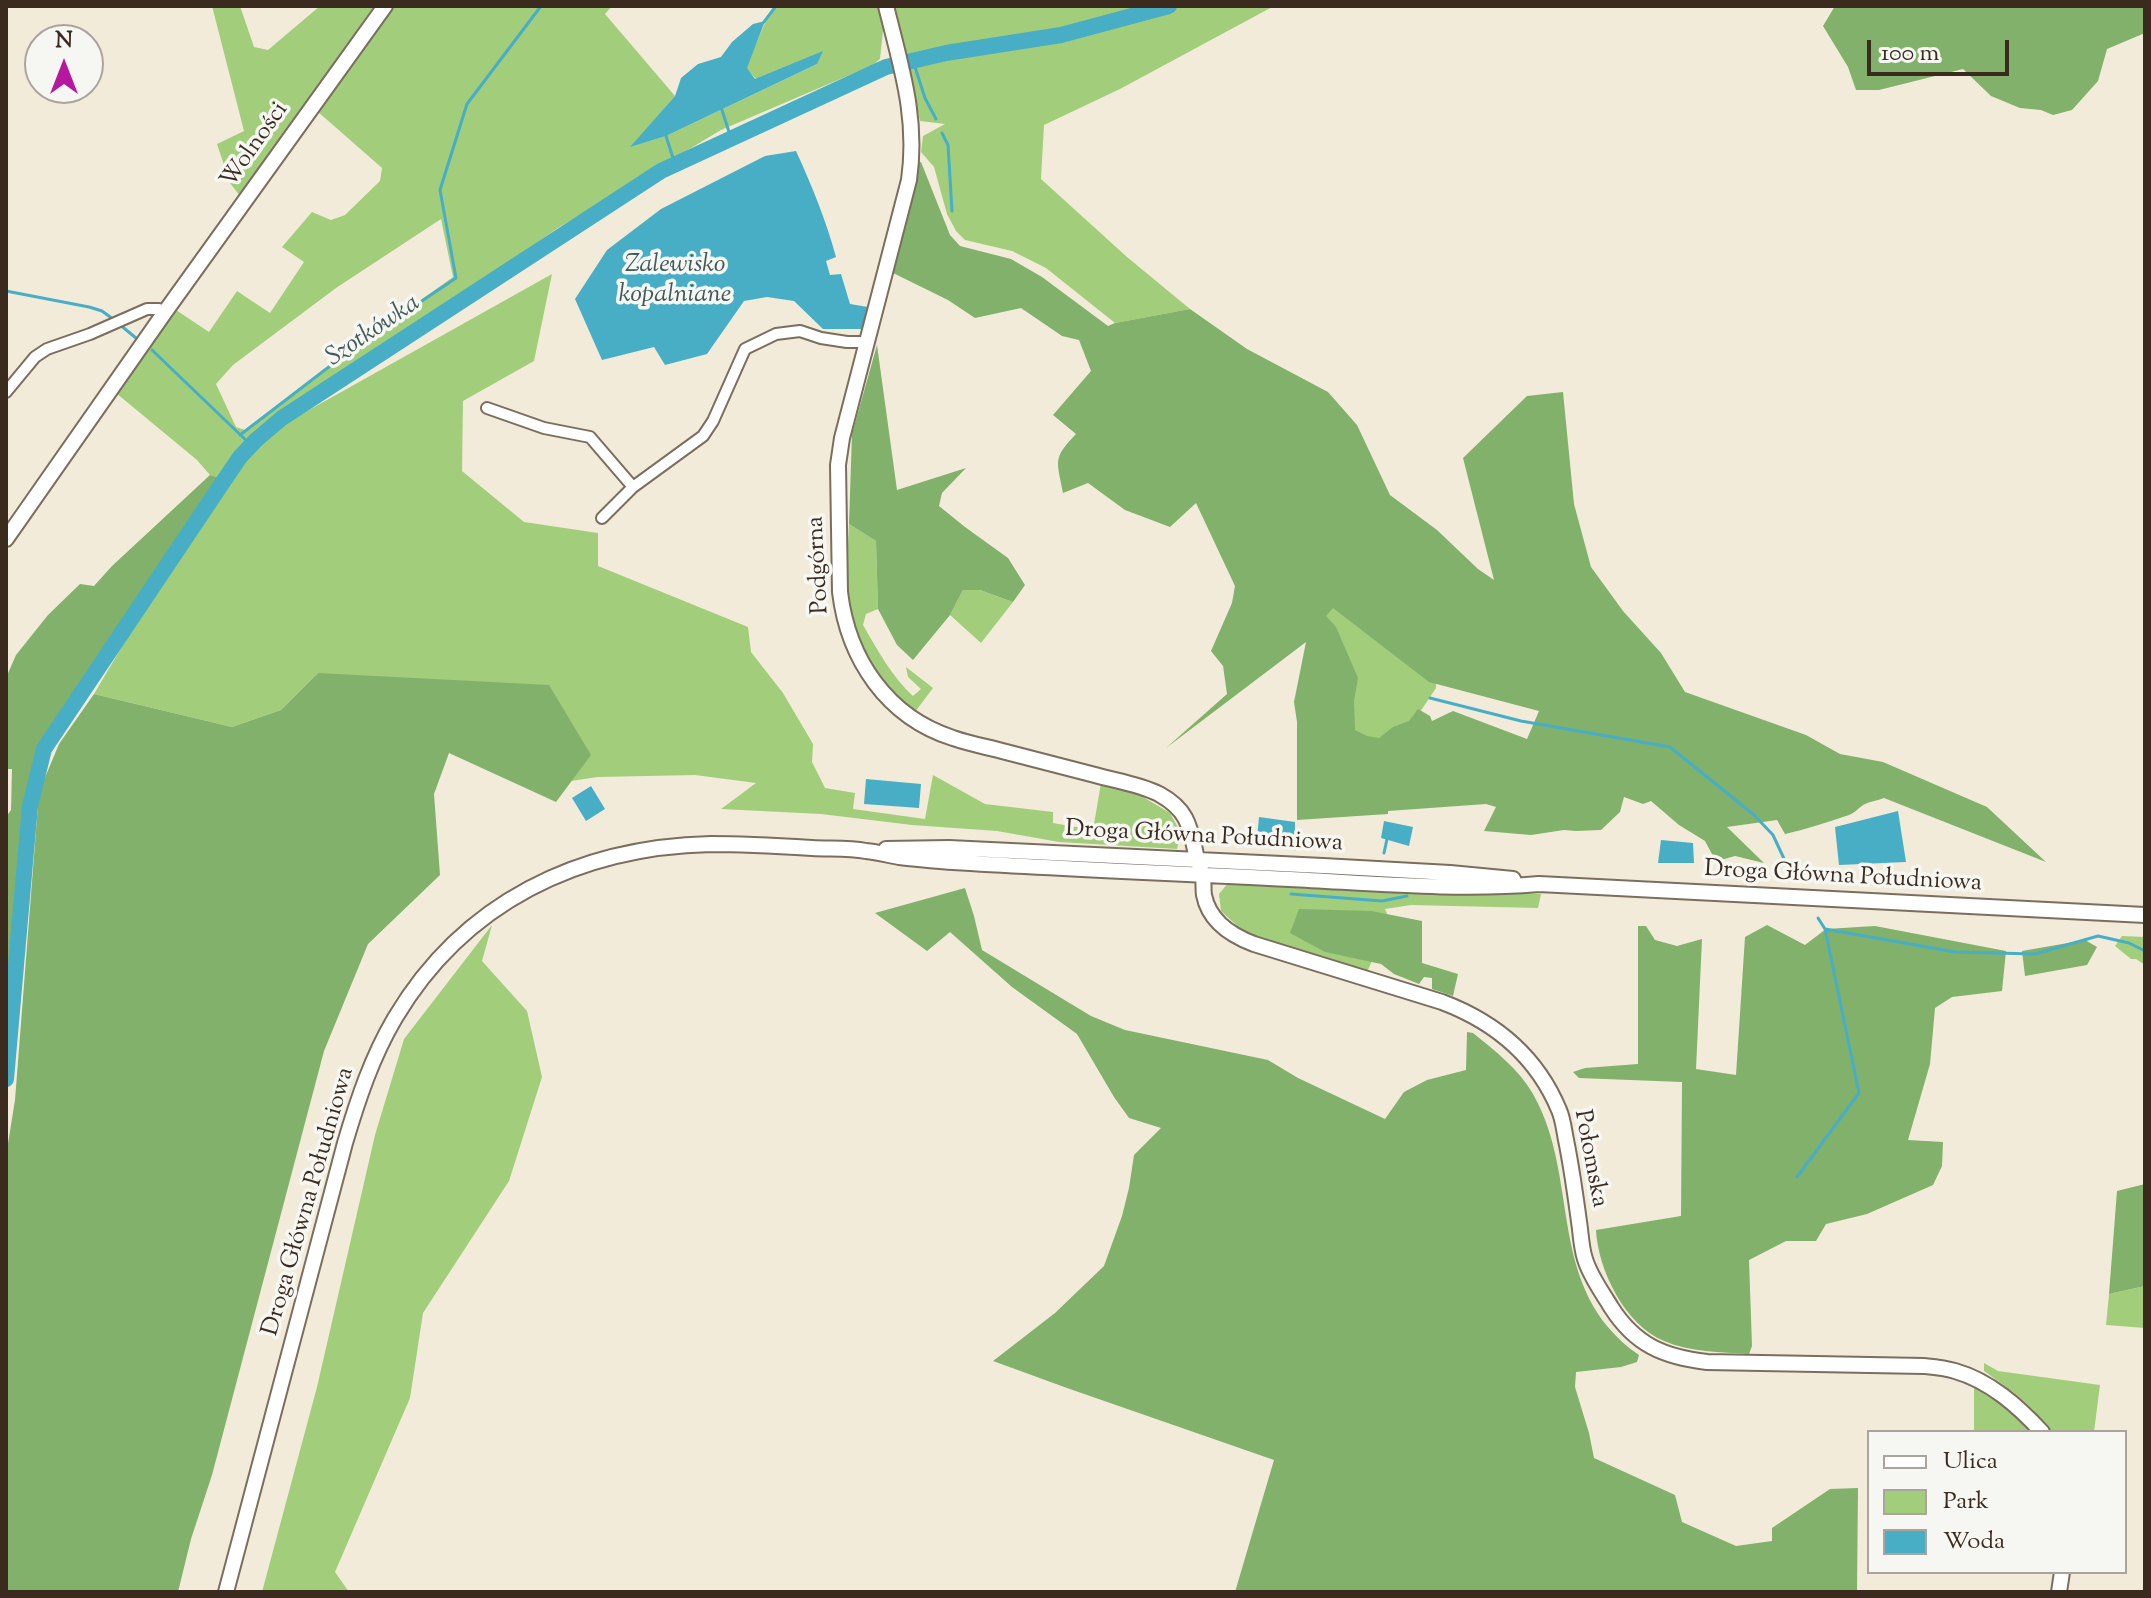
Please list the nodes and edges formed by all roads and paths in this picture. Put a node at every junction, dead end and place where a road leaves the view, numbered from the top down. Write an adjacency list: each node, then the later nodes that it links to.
1 (385, 6): 3 (main road, Wolności)
2 (886, 6): 4 (main road, Podgórna)
3 (158, 310): 5 (street); 9 (main road, Wolności)
4 (867, 342): 7 (street); 10 (main road, Podgórna)
5 (6, 392)
6 (487, 408): 7 (street)
7 (633, 487): 8 (street)
8 (602, 518)
9 (6, 539)
10 (1094, 775): 11 (main road, Połomska)
11 (1200, 867): 12 (main road, Droga Główna Południowa); 13 (main road, Połomska); 14 (main road, Droga Główna Południowa)
12 (2145, 915)
13 (2040, 1430)
14 (226, 1592)

